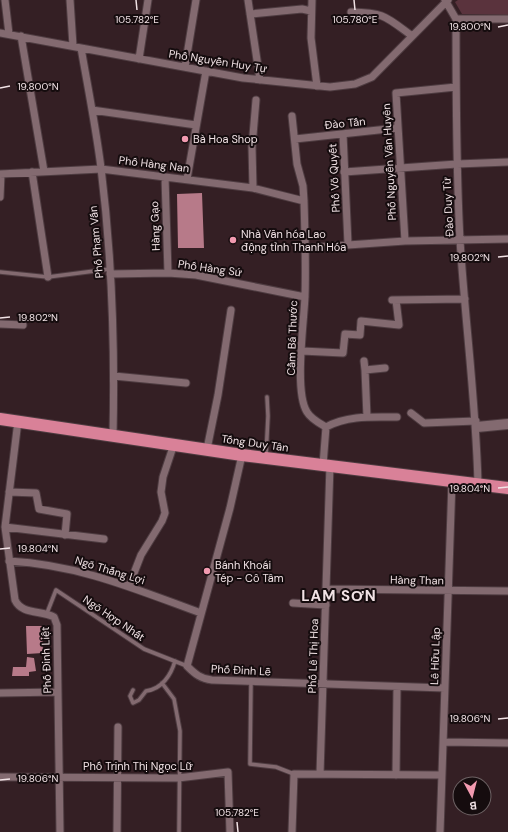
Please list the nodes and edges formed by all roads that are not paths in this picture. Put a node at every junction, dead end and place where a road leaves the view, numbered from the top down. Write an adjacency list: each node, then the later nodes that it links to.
1 (5, 0): 14 (street)
2 (70, 0): 17 (street)
3 (148, 0): 19 (street)
4 (196, 0): 20 (street)
5 (248, 0): 10 (street)
6 (312, 0): 8 (street)
7 (447, 1): 11 (street); 16 (street, Phố Nguyễn Huy Tự)
8 (311, 11): 10 (street); 23 (street)
9 (351, 12): 16 (street)
10 (250, 14): 22 (street)
11 (456, 19): 12 (street); 24 (street, Đào Duy Từ)
12 (508, 19)
13 (0, 32): 14 (street, Phố Nguyễn Huy Tự)
14 (10, 34): 15 (street, Phố Nguyễn Huy Tự)
15 (21, 36): 17 (street, Phố Nguyễn Huy Tự); 36 (street)
16 (412, 36): 23 (street, Phố Nguyễn Huy Tự)
17 (73, 46): 18 (street, Phố Nguyễn Huy Tự)
18 (81, 48): 19 (street, Phố Nguyễn Huy Tự); 26 (street, Phố Phạm Vấn)
19 (139, 59): 20 (street, Phố Nguyễn Huy Tự)
20 (185, 67): 21 (street, Phố Nguyễn Huy Tự)
21 (206, 71): 22 (street, Phố Nguyễn Huy Tự); 28 (street)
22 (260, 80): 23 (street, Phố Nguyễn Huy Tự)
23 (317, 86)
24 (456, 87): 29 (street, Phố Nguyễn Văn Huyên); 33 (street, Đào Duy Từ)
25 (256, 100): 42 (street)
26 (92, 110): 28 (street); 34 (street, Phố Phạm Vấn)
27 (292, 116): 31 (street, Cầm Bá Thước)
28 (196, 125): 41 (street)
29 (397, 128): 30 (street, Đào Tấn); 35 (street, Phố Nguyễn Văn Huyên)
30 (343, 134): 31 (street, Đào Tấn); 38 (street, Phố Võ Quyết)
31 (295, 139): 44 (street, Cầm Bá Thước)
32 (508, 162): 33 (street)
33 (456, 164): 35 (street); 46 (street, Đào Duy Từ)
34 (101, 168): 36 (street, Phố Hàng Nan); 40 (street, Phố Hàng Nan); 51 (street, Phố Phạm Vấn)
35 (400, 168): 38 (street); 47 (street, Phố Nguyễn Văn Huyên)
36 (44, 171): 37 (street, Phố Hàng Nan)
37 (32, 172): 39 (street, Phố Hàng Nan); 53 (street)
38 (344, 172): 48 (street, Phố Võ Quyết)
39 (1, 174): 43 (street)
40 (165, 177): 41 (street, Phố Hàng Nan); 52 (street, Hàng Gạo)
41 (187, 179): 42 (street, Phố Hàng Nan)
42 (253, 188): 44 (street, Phố Hàng Nan)
43 (0, 198)
44 (304, 201): 49 (street, Cầm Bá Thước)
45 (508, 239): 46 (street)
46 (460, 240): 47 (street); 55 (street, Đào Duy Từ)
47 (406, 241): 48 (street)
48 (348, 244): 49 (street)
49 (305, 248): 54 (street, Cầm Bá Thước)
50 (0, 272): 53 (lane)
51 (110, 272): 52 (street, Phố Hàng Sứ); 53 (lane); 63 (street, Phố Phạm Vấn)
52 (168, 273): 54 (street, Phố Hàng Sứ)
53 (48, 277)
54 (305, 297): 59 (street, Cầm Bá Thước)
55 (465, 299): 59 (street); 71 (street, Đào Duy Từ)
56 (231, 310): 76 (street)
57 (0, 324): 58 (street)
58 (23, 325)
59 (302, 351): 73 (street, Cầm Bá Thước)
60 (364, 360): 62 (street)
61 (385, 368): 62 (street)
62 (365, 370): 67 (street)
63 (114, 376): 64 (street); 74 (street, Phố Phạm Vấn)
64 (186, 383)
65 (267, 397): 78 (lane)
66 (411, 413): 71 (street)
67 (367, 417): 68 (street); 73 (street)
68 (397, 417)
69 (0, 419): 70 (highway, Tống Duy Tân)
70 (18, 421): 74 (highway, Tống Duy Tân); 83 (street, Phố Đinh Liệt)
71 (476, 424): 72 (street); 81 (street, Đào Duy Từ)
72 (508, 424)
73 (326, 426): 79 (street)
74 (113, 435): 75 (highway, Tống Duy Tân)
75 (174, 444): 76 (highway, Tống Duy Tân); 88 (street)
76 (207, 449): 77 (highway, Tống Duy Tân)
77 (242, 454): 78 (highway, Tống Duy Tân); 95 (street)
78 (266, 458): 79 (highway, Tống Duy Tân)
79 (327, 465): 80 (highway, Tống Duy Tân); 89 (street, Phố Lê Thị Hoa)
80 (452, 481): 81 (highway, Tống Duy Tân); 90 (street, Lê Hữu Lập)
81 (478, 484): 82 (highway, Tống Duy Tân)
82 (508, 488)
83 (9, 492): 84 (street, Phố Đinh Liệt); 85 (street)
84 (5, 527): 85 (street); 87 (street, Phố Đinh Liệt)
85 (65, 536): 86 (street)
86 (104, 539)
87 (9, 561): 88 (street, Ngõ Thắng Lợi); 94 (street, Phố Đinh Liệt)
88 (129, 586): 95 (street, Ngõ Thắng Lợi)
89 (326, 590): 90 (street, Hàng Than); 93 (street, Phố Lê Thị Hoa)
90 (448, 591): 91 (street, Hàng Than); 102 (street, Lê Hữu Lập)
91 (508, 591)
92 (293, 603): 93 (street)
93 (326, 605): 100 (street, Phố Lê Thị Hoa)
94 (47, 613): 96 (lane, Ngõ Hợp Nhất); 105 (street, Phố Đinh Liệt)
95 (201, 613): 97 (street)
96 (175, 661): 97 (lane, Ngõ Hợp Nhất); 99 (lane)
97 (188, 666): 98 (street, Phố Đinh Lễ)
98 (250, 682): 100 (street, Phố Đinh Lễ); 109 (lane)
99 (162, 683): 103 (lane); 116 (lane)
100 (323, 684): 101 (street, Phố Đinh Lễ); 110 (street, Phố Lê Thị Hoa)
101 (397, 688): 102 (street, Phố Đinh Lễ); 111 (street)
102 (445, 688): 107 (street, Lê Hữu Lập)
103 (134, 690)
104 (0, 692): 105 (street)
105 (58, 692): 114 (street, Phố Đinh Liệt)
106 (118, 727): 115 (street)
107 (444, 742): 108 (street); 112 (street, Lê Hữu Lập)
108 (508, 743)
109 (294, 774): 110 (street); 121 (street)
110 (320, 774): 111 (street)
111 (396, 775): 112 (street)
112 (442, 775): 122 (street, Lê Hữu Lập)
113 (0, 777): 114 (street, Phố Trịnh Thị Ngọc Lữ)
114 (59, 777): 115 (street, Phố Trịnh Thị Ngọc Lữ); 117 (street, Phố Đinh Liệt)
115 (117, 778): 116 (street, Phố Trịnh Thị Ngọc Lữ); 118 (street)
116 (178, 778): 119 (lane); 120 (street, Phố Trịnh Thị Ngọc Lữ)
117 (60, 832)
118 (118, 832)
119 (179, 832)
120 (230, 832)
121 (292, 832)
122 (440, 832)

